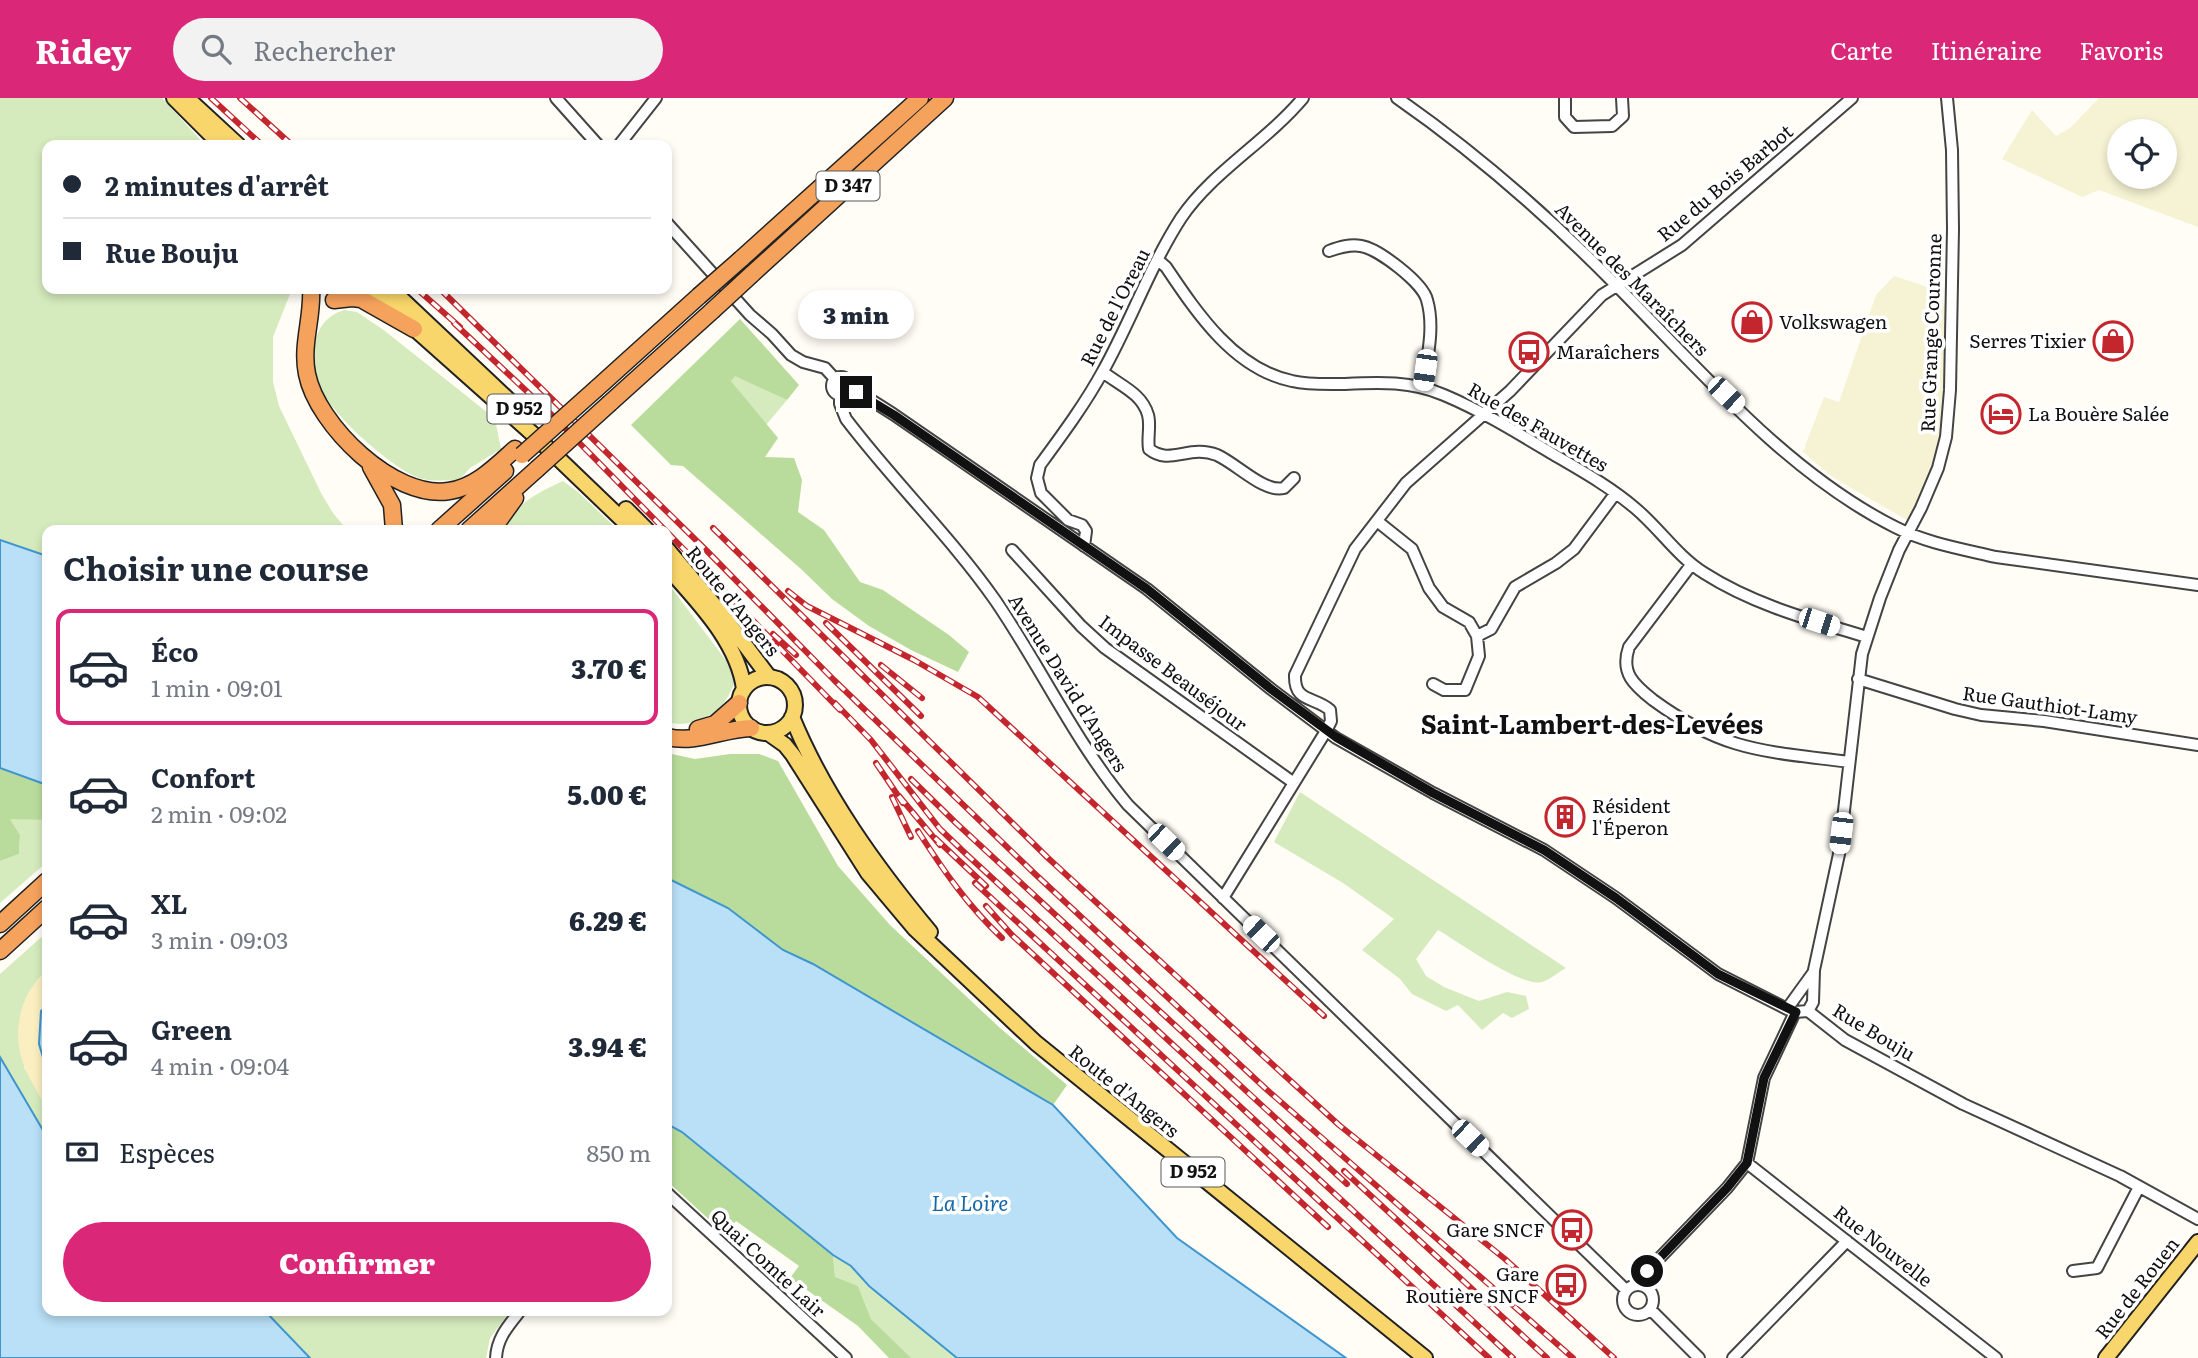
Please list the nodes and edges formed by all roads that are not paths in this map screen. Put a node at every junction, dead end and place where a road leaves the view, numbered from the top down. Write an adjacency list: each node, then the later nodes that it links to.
1 (174, 98): 13 (main road)
2 (187, 98): 14 (main road)
3 (556, 98): 15 (street)
4 (656, 98): 16 (street)
5 (920, 98): 31 (highway, D 347, bridge)
6 (945, 98): 33 (highway, D 347, bridge)
7 (1303, 98): 19 (street, Rue de l'Oreau)
8 (1397, 98): 20 (street, Avenue des Maraîchers)
9 (1565, 98): 10 (street)
10 (1622, 98)
11 (1852, 98): 20 (street, Rue du Bois Barbot)
12 (1947, 98): 43 (street, Rue Grange Couronne)
13 (216, 140)
14 (232, 140)
15 (594, 140)
16 (623, 140)
17 (672, 229): 29 (street)
18 (1329, 251): 28 (street)
19 (1158, 261): 27 (street, Rue de l'Oreau); 28 (street, Rue des Fauvettes)
20 (1616, 285): 30 (street, Rue du Bois Barbot); 43 (street, Avenue des Maraîchers)
21 (313, 294): 25 (highway)
22 (339, 294): 25 (highway); 26 (highway)
23 (376, 294): 26 (main road, D 952)
24 (396, 294): 42 (main road, D 952)
25 (309, 326): 32 (highway)
26 (414, 329): 41 (main road, D 952)
27 (1103, 372): 34 (street); 44 (street, Rue de l'Oreau)
28 (1423, 387): 30 (street, Rue des Fauvettes)
29 (845, 393): 44 (street); 66 (street, Avenue David d'Angers)
30 (1484, 413): 35 (street, Rue des Fauvettes); 36 (street, Rue du Bois Barbot)
31 (519, 452): 32 (highway); 38 (highway, D 347)
32 (366, 459): 37 (highway)
33 (537, 469): 39 (highway, D 347); 40 (highway)
34 (1294, 478)
35 (1615, 494): 47 (street, Rue des Fauvettes); 50 (street)
36 (1377, 520): 50 (street); 59 (street, Rue du Bois Barbot)
37 (394, 525)
38 (444, 525)
39 (475, 525)
40 (496, 525)
41 (628, 525)
42 (642, 525)
43 (1907, 533): 49 (street, Avenue des Maraîchers); 51 (street, Rue Grange Couronne)
44 (1084, 546): 59 (street)
45 (1012, 550): 64 (street, Impasse Beauséjour)
46 (672, 556): 52 (main road, Route d'Angers)
47 (1691, 565): 51 (street, Rue des Fauvettes); 63 (street)
48 (672, 573): 55 (main road, Route d'Angers)
49 (2198, 585)
50 (1477, 636): 54 (street)
51 (1867, 637): 53 (street, Rue Grange Couronne)
52 (769, 677): 55 (main road); 56 (main road)
53 (1858, 679): 62 (street, Rue Gauthiot-Lamy); 63 (street, Rue Grange Couronne)
54 (1433, 684)
55 (742, 696): 57 (highway); 58 (main road)
56 (792, 717): 60 (main road); 71 (main road, Route d'Angers / D 952)
57 (672, 728)
58 (751, 728): 60 (main road); 61 (highway)
59 (1326, 731): 64 (street); 72 (street)
60 (768, 733): 71 (main road, Route d'Angers / D 952)
61 (672, 738)
62 (2198, 745)
63 (1849, 762): 70 (street, Rue Grange Couronne)
64 (1294, 783): 66 (street)
65 (42, 886): 68 (highway)
66 (1223, 898): 82 (street, Avenue David d'Angers)
67 (42, 913): 69 (highway)
68 (0, 924)
69 (0, 951)
70 (1814, 970): 72 (street, Rue Grange Couronne); 73 (street, Rue Grange Couronne)
71 (968, 979): 87 (main road, Route d'Angers / D 952)
72 (1791, 1011): 73 (street, Rue Bouju); 74 (street, Rue Grange Couronne)
73 (1808, 1011): 75 (street, Rue Bouju)
74 (1747, 1163): 78 (street, Rue Nouvelle); 81 (street)
75 (2139, 1186): 77 (street, Rue Bouju); 80 (street)
76 (672, 1198): 86 (street, Quai Comte Lair)
77 (2198, 1219)
78 (1847, 1241): 89 (street); 90 (street, Rue Nouvelle)
79 (2198, 1242): 91 (main road, Rue de Rouen)
80 (2073, 1271)
81 (1639, 1285): 82 (street); 83 (street)
82 (1626, 1290): 83 (street)
83 (1650, 1309): 88 (street)
84 (516, 1316): 85 (street)
85 (496, 1358)
86 (846, 1358)
87 (1425, 1358)
88 (1699, 1358)
89 (1733, 1358)
90 (1996, 1358)
91 (2106, 1358)

